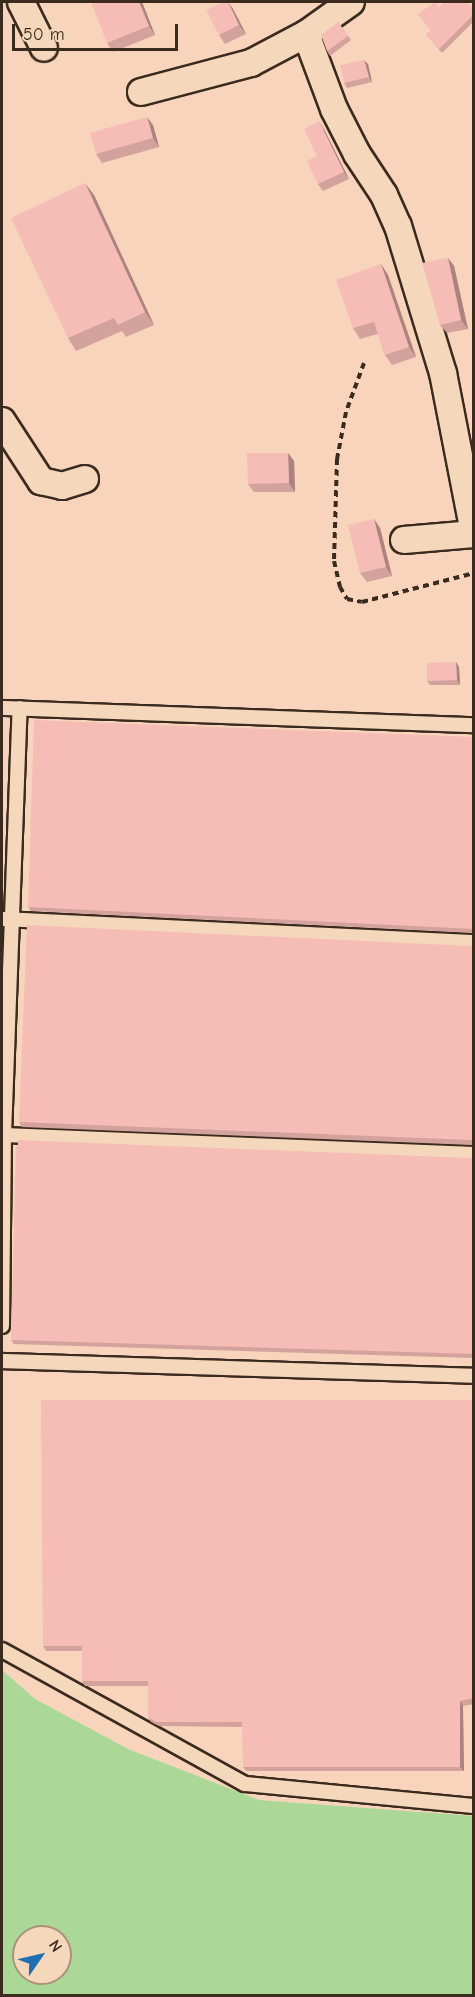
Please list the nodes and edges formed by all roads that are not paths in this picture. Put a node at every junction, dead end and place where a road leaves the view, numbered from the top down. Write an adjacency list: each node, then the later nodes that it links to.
1 (21, 2): 4 (street)
2 (351, 2): 3 (street)
3 (306, 34): 5 (street); 8 (street)
4 (44, 48)
5 (141, 92)
6 (2, 421): 7 (street)
7 (85, 479)
8 (474, 533): 9 (street)
9 (404, 540)
10 (2, 708): 11 (lane)
11 (20, 708): 12 (lane); 13 (lane)
12 (474, 725)
13 (6, 919): 14 (lane); 15 (lane)
14 (474, 942)
15 (3, 1135): 16 (lane); 17 (lane)
16 (474, 1154)
17 (2, 1326)
18 (2, 1361): 19 (lane)
19 (474, 1376)
20 (2, 1650): 21 (lane)
21 (474, 1806)

